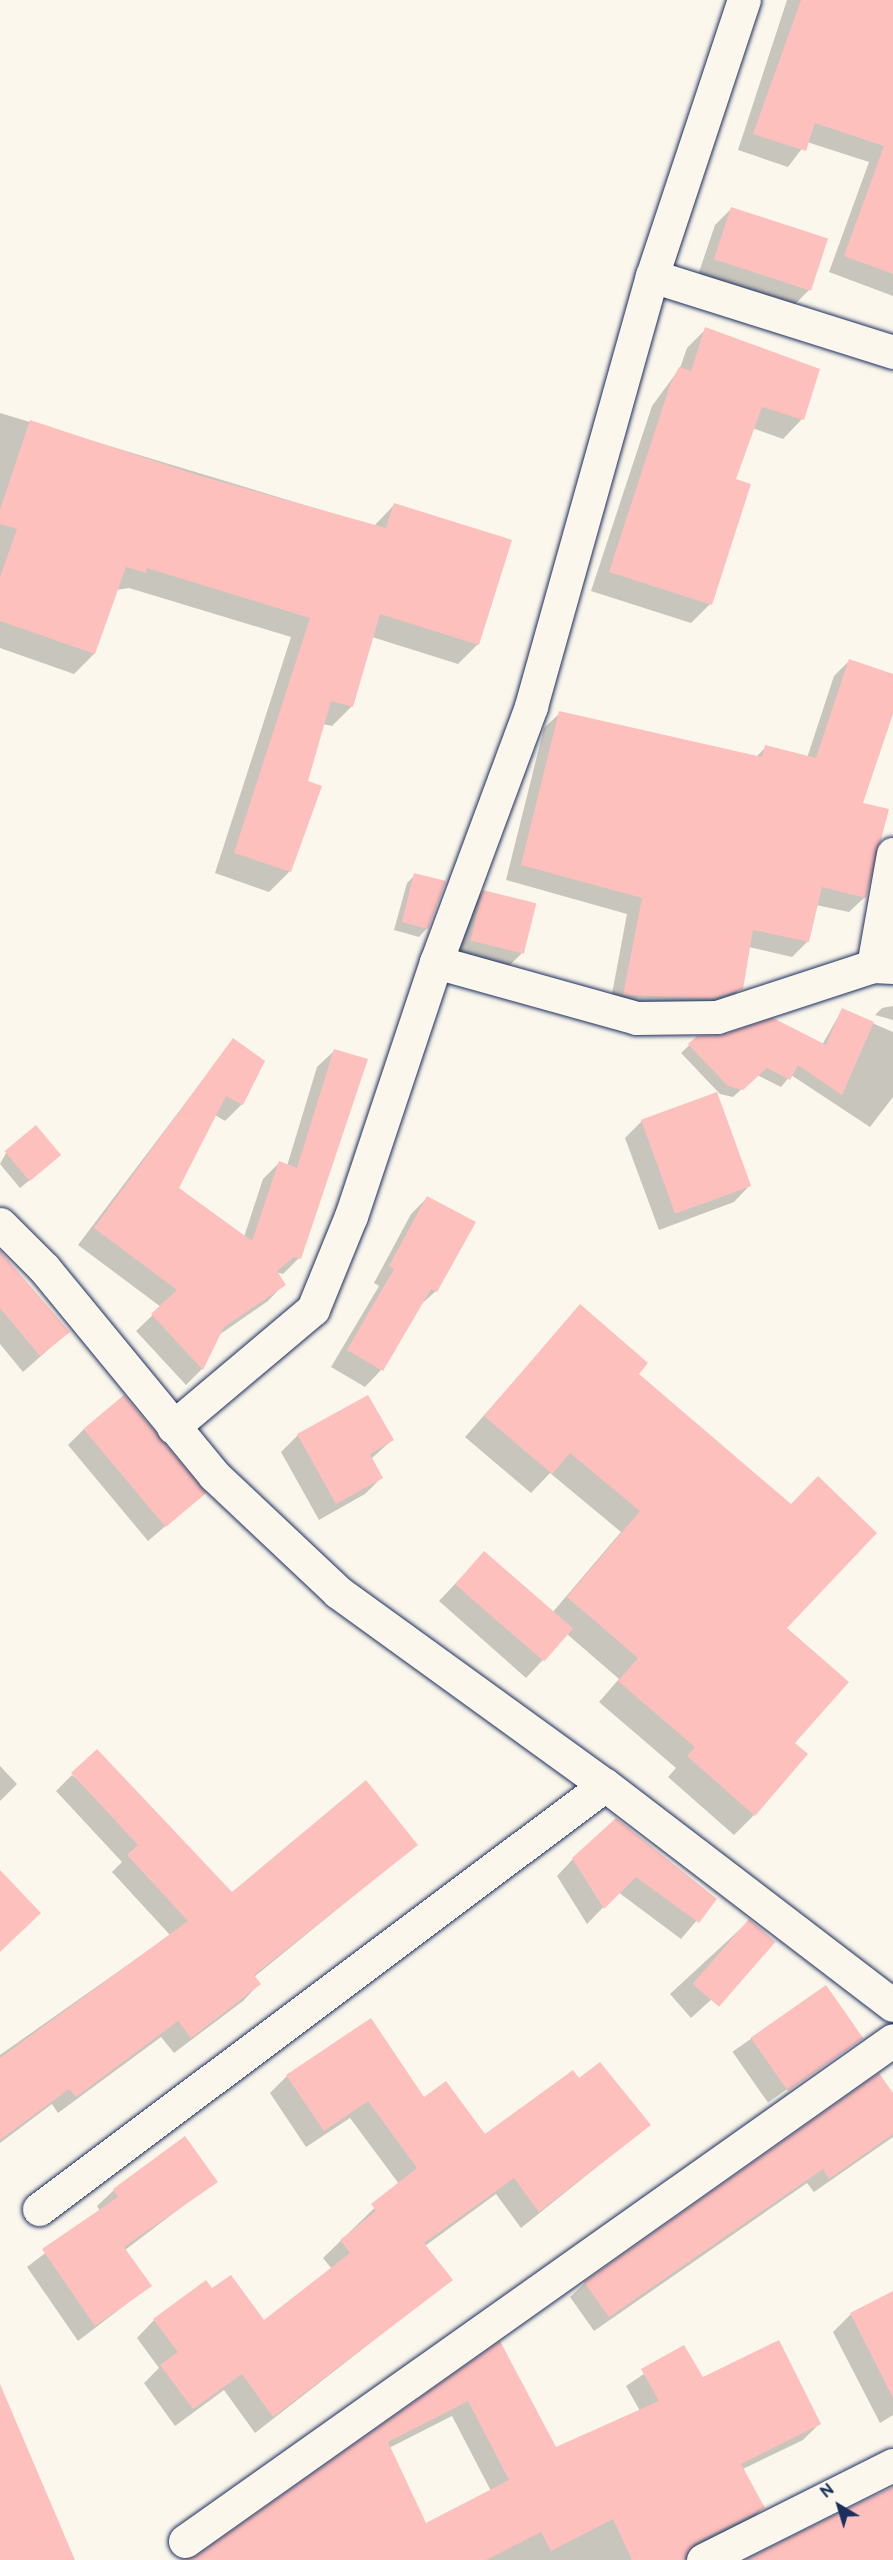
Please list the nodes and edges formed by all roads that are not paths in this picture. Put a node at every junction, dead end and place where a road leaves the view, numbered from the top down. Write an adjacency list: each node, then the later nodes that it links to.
1 (744, 0): 2 (street)
2 (652, 276): 3 (street); 5 (street)
3 (893, 352)
4 (893, 854): 6 (street)
5 (436, 962): 6 (street); 8 (street)
6 (883, 967)
7 (0, 1224): 8 (street)
8 (173, 1427): 9 (street)
9 (605, 1785): 10 (street); 12 (street)
10 (893, 2005)
11 (893, 2040): 14 (street)
12 (39, 2209)
13 (893, 2465): 15 (street)
14 (185, 2541)
15 (703, 2560)

